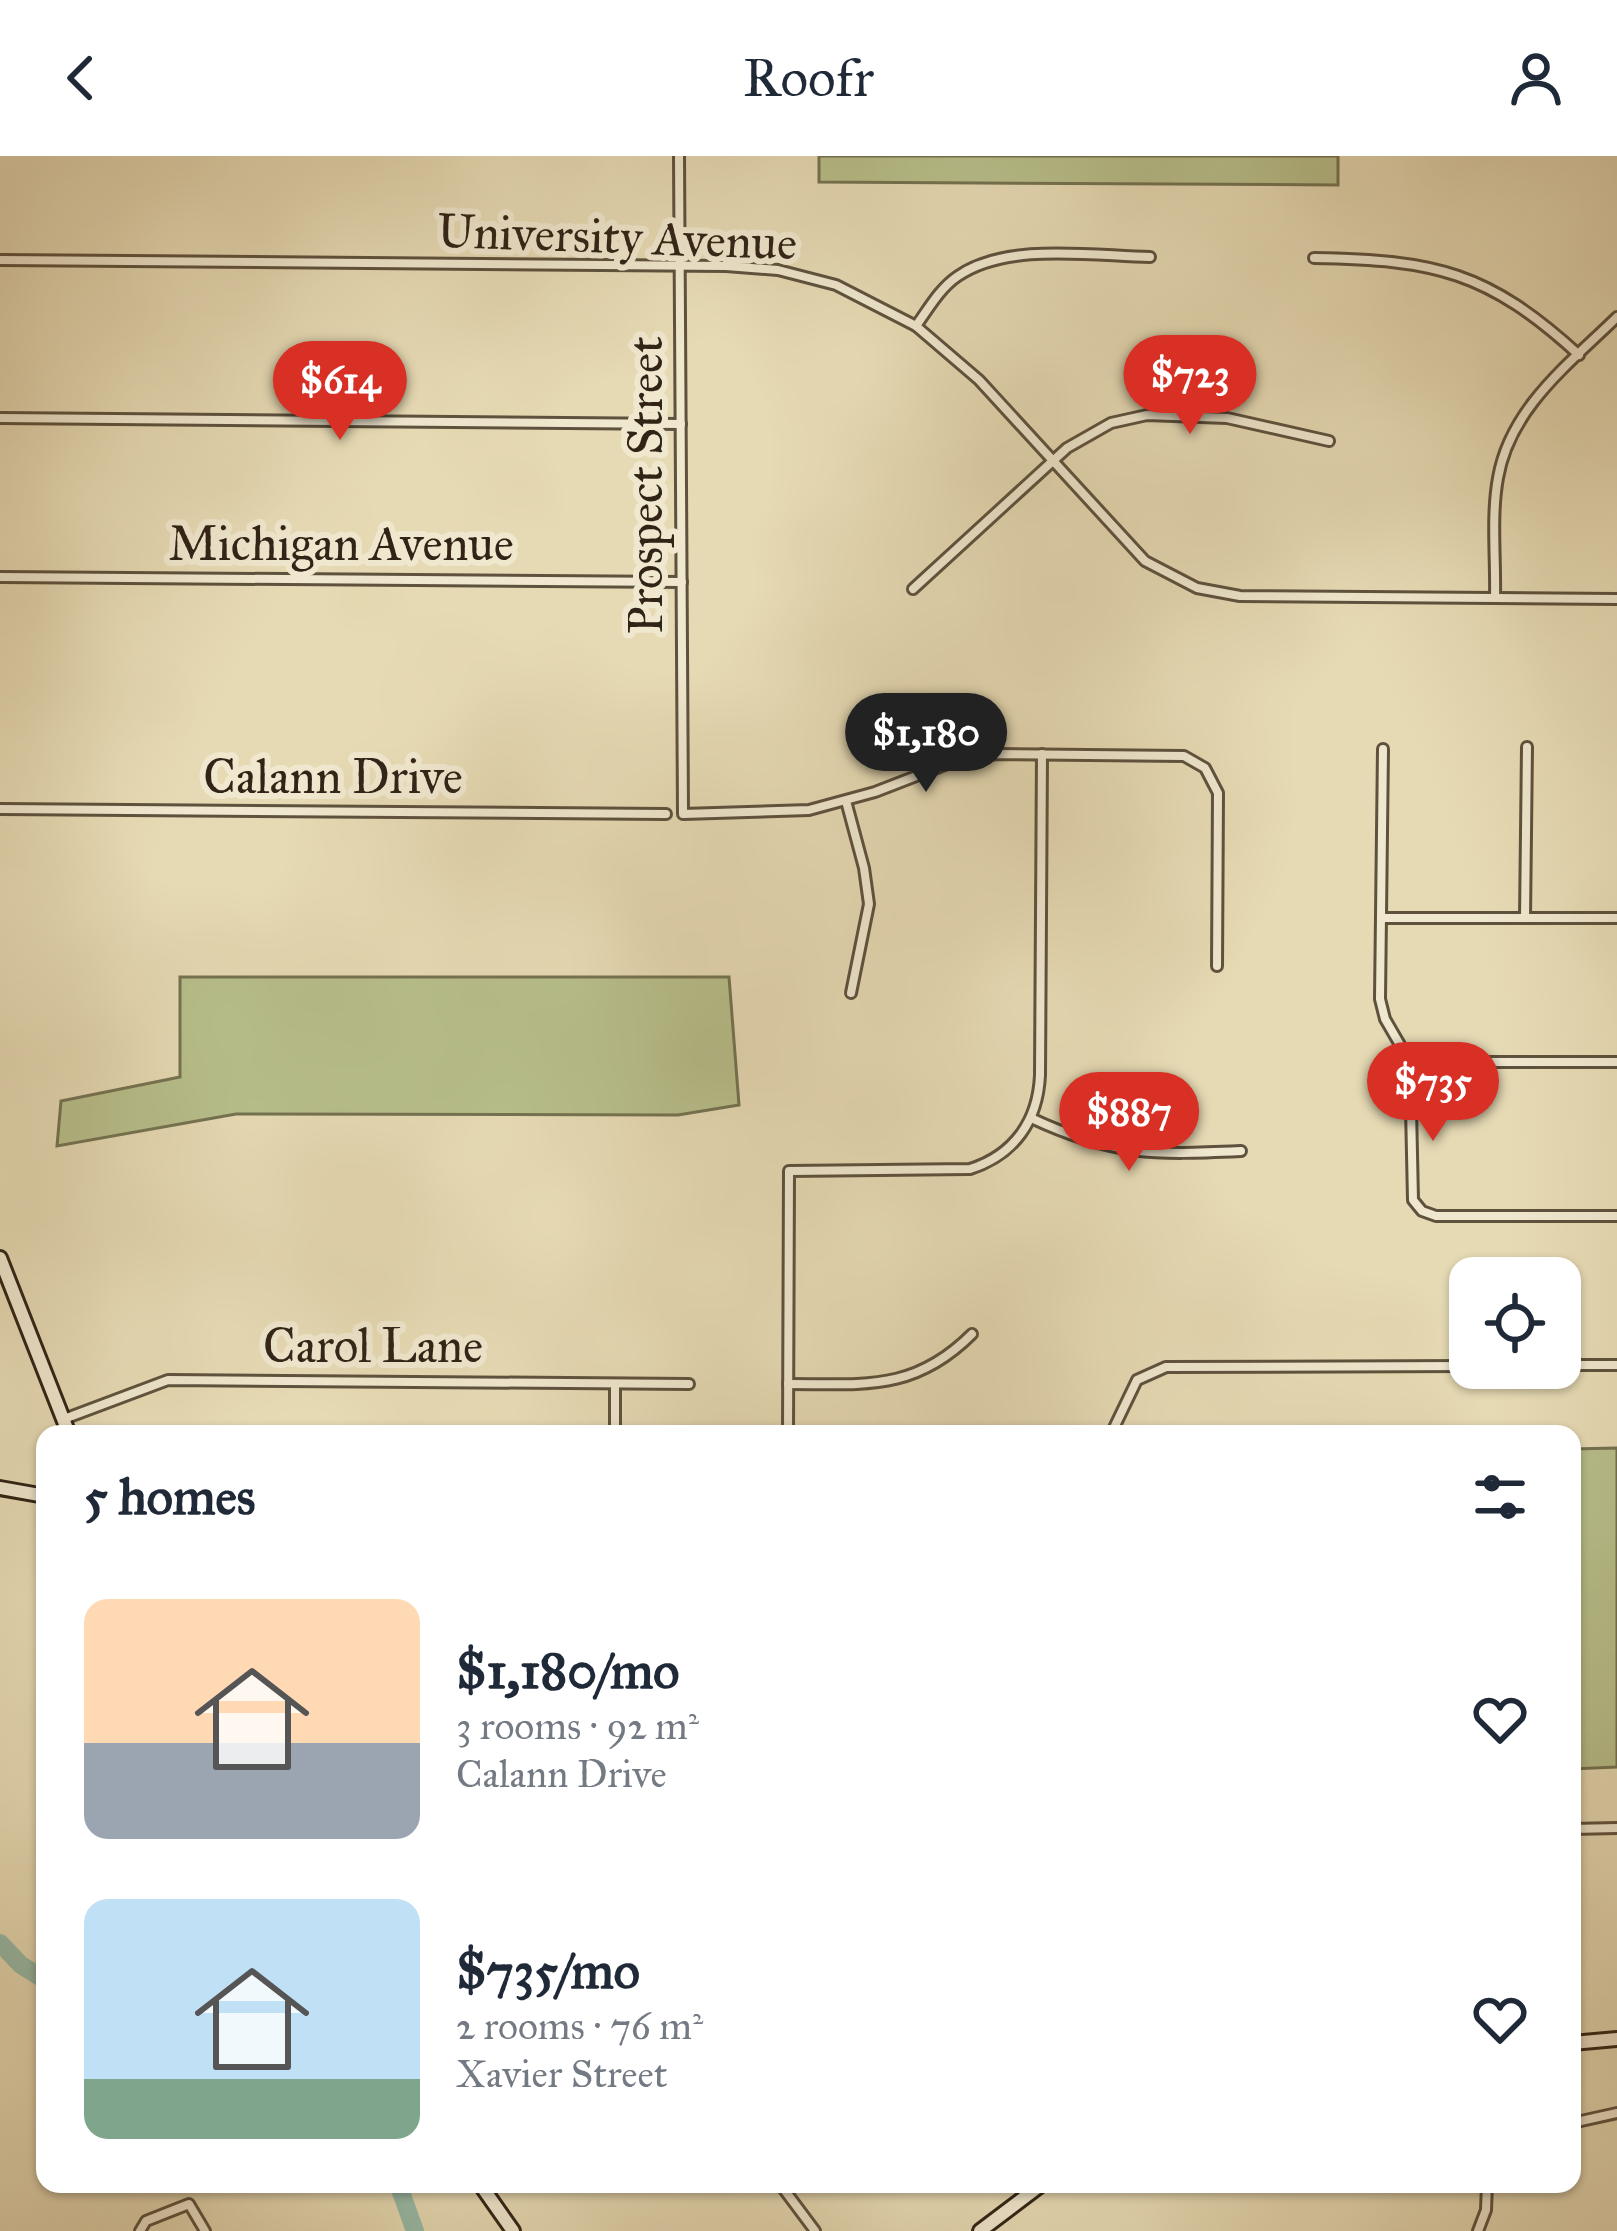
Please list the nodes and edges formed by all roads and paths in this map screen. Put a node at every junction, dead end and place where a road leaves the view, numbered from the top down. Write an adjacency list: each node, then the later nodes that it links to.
1 (679, 156): 5 (street, Prospect Street)
2 (1150, 257): 7 (street)
3 (1314, 258): 8 (street)
4 (0, 260): 5 (street, University Avenue)
5 (680, 266): 7 (street, University Avenue); 10 (street, Prospect Street)
6 (1617, 317): 8 (street)
7 (916, 326): 12 (street, University Avenue)
8 (1579, 355): 16 (street)
9 (0, 418): 10 (street)
10 (681, 424): 14 (street, Prospect Street)
11 (1329, 441): 12 (street)
12 (1052, 461): 15 (street); 16 (street, University Avenue)
13 (0, 577): 14 (street, Michigan Avenue)
14 (682, 582): 21 (street, Prospect Street)
15 (913, 589)
16 (1495, 598): 17 (street, University Avenue)
17 (1617, 599)
18 (1527, 747): 25 (street)
19 (1383, 749): 24 (street)
20 (1042, 754): 21 (street); 27 (street); 31 (street)
21 (846, 801): 28 (street)
22 (0, 809): 23 (street, Calann Drive)
23 (666, 814)
24 (1381, 918): 25 (street); 30 (street)
25 (1525, 918): 26 (street)
26 (1617, 918)
27 (1217, 966)
28 (851, 993)
29 (1617, 1062): 30 (street)
30 (1410, 1063): 33 (street)
31 (1031, 1118): 32 (street); 41 (street)
32 (1241, 1151)
33 (1617, 1216)
34 (0, 1258): 42 (street)
35 (971, 1334): 41 (street)
36 (1581, 1365): 37 (street)
37 (1617, 1365)
38 (1449, 1366): 46 (street)
39 (615, 1384): 40 (street, Carol Lane); 42 (street, Carol Lane); 44 (street)
40 (689, 1384)
41 (788, 1384): 45 (street)
42 (64, 1420): 43 (street)
43 (66, 1425)
44 (615, 1425)
45 (788, 1425)
46 (1115, 1425)
47 (0, 1488): 48 (street)
48 (36, 1494)
49 (1581, 1828): 50 (street)
50 (1617, 1828)
51 (1617, 2039): 52 (street)
52 (1581, 2042)
53 (1617, 2114): 54 (street)
54 (1581, 2121)
55 (486, 2193): 61 (street)
56 (787, 2193): 62 (street)
57 (1030, 2193): 63 (street)
58 (1487, 2193): 64 (street)
59 (140, 2231): 60 (street)
60 (205, 2231)
61 (513, 2231)
62 (815, 2231)
63 (980, 2231)
64 (1478, 2231)

